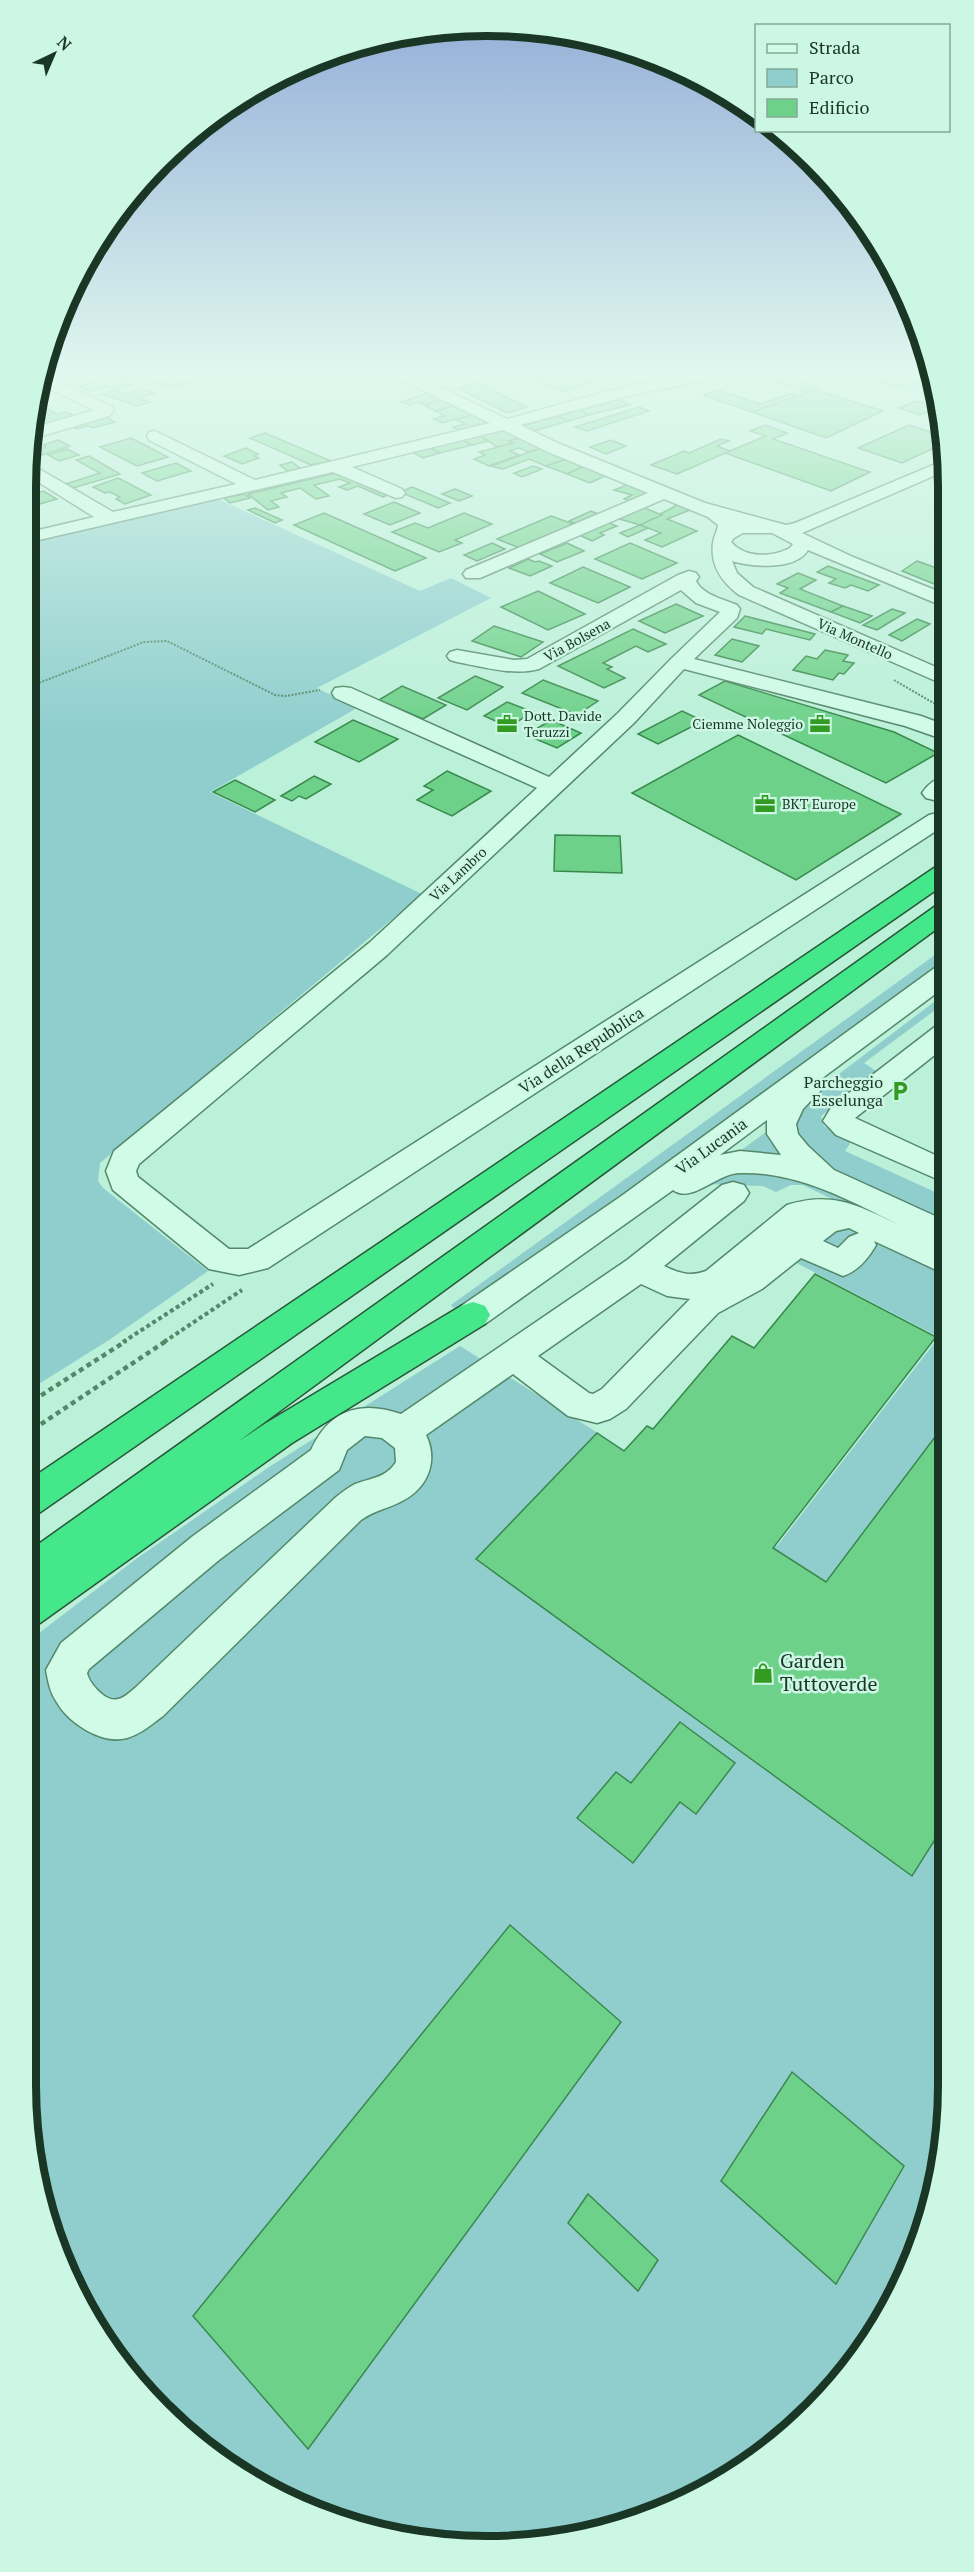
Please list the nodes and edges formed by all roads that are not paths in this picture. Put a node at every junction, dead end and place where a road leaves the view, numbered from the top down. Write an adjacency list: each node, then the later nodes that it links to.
1 (69, 493): 7 (street)
2 (222, 493): 7 (street)
3 (663, 493): 11 (street)
4 (668, 493): 6 (street, Via Montello)
5 (886, 493): 10 (street)
6 (702, 507): 9 (street, Via Montello); 10 (street, Via Montello)
7 (109, 518): 8 (street)
8 (36, 536)
9 (724, 539): 10 (street); 10 (street); 14 (street, Via Montello)
10 (788, 539): 13 (street, Via Montello); 14 (street)
11 (473, 574)
12 (687, 578): 15 (street, Via Bolsena); 16 (street, Via Lambro)
13 (938, 593)
14 (765, 600): 17 (street, Via Montello)
15 (457, 656)
16 (679, 662): 19 (street); 20 (street, Via Lambro)
17 (938, 676)
18 (343, 693): 20 (street)
19 (938, 731)
20 (553, 787): 33 (street, Via Lambro)
21 (938, 799): 33 (street, Via della Repubblica)
22 (938, 876): 39 (highway)
23 (938, 915): 40 (highway)
24 (938, 979): 36 (street, Via Lucania)
25 (938, 987): 28 (street)
26 (938, 1038): 27 (street)
27 (938, 1168)
28 (827, 1179): 31 (street); 36 (street)
29 (733, 1193): 35 (street)
30 (856, 1230): 32 (street); 32 (street); 34 (street); 35 (street)
31 (938, 1231)
32 (798, 1243): 37 (street)
33 (220, 1260)
34 (938, 1260)
35 (639, 1269): 37 (street)
36 (473, 1314): 41 (highway)
37 (513, 1356): 38 (street)
38 (403, 1432): 38 (street)
39 (36, 1495)
40 (36, 1567)
41 (36, 1604)

